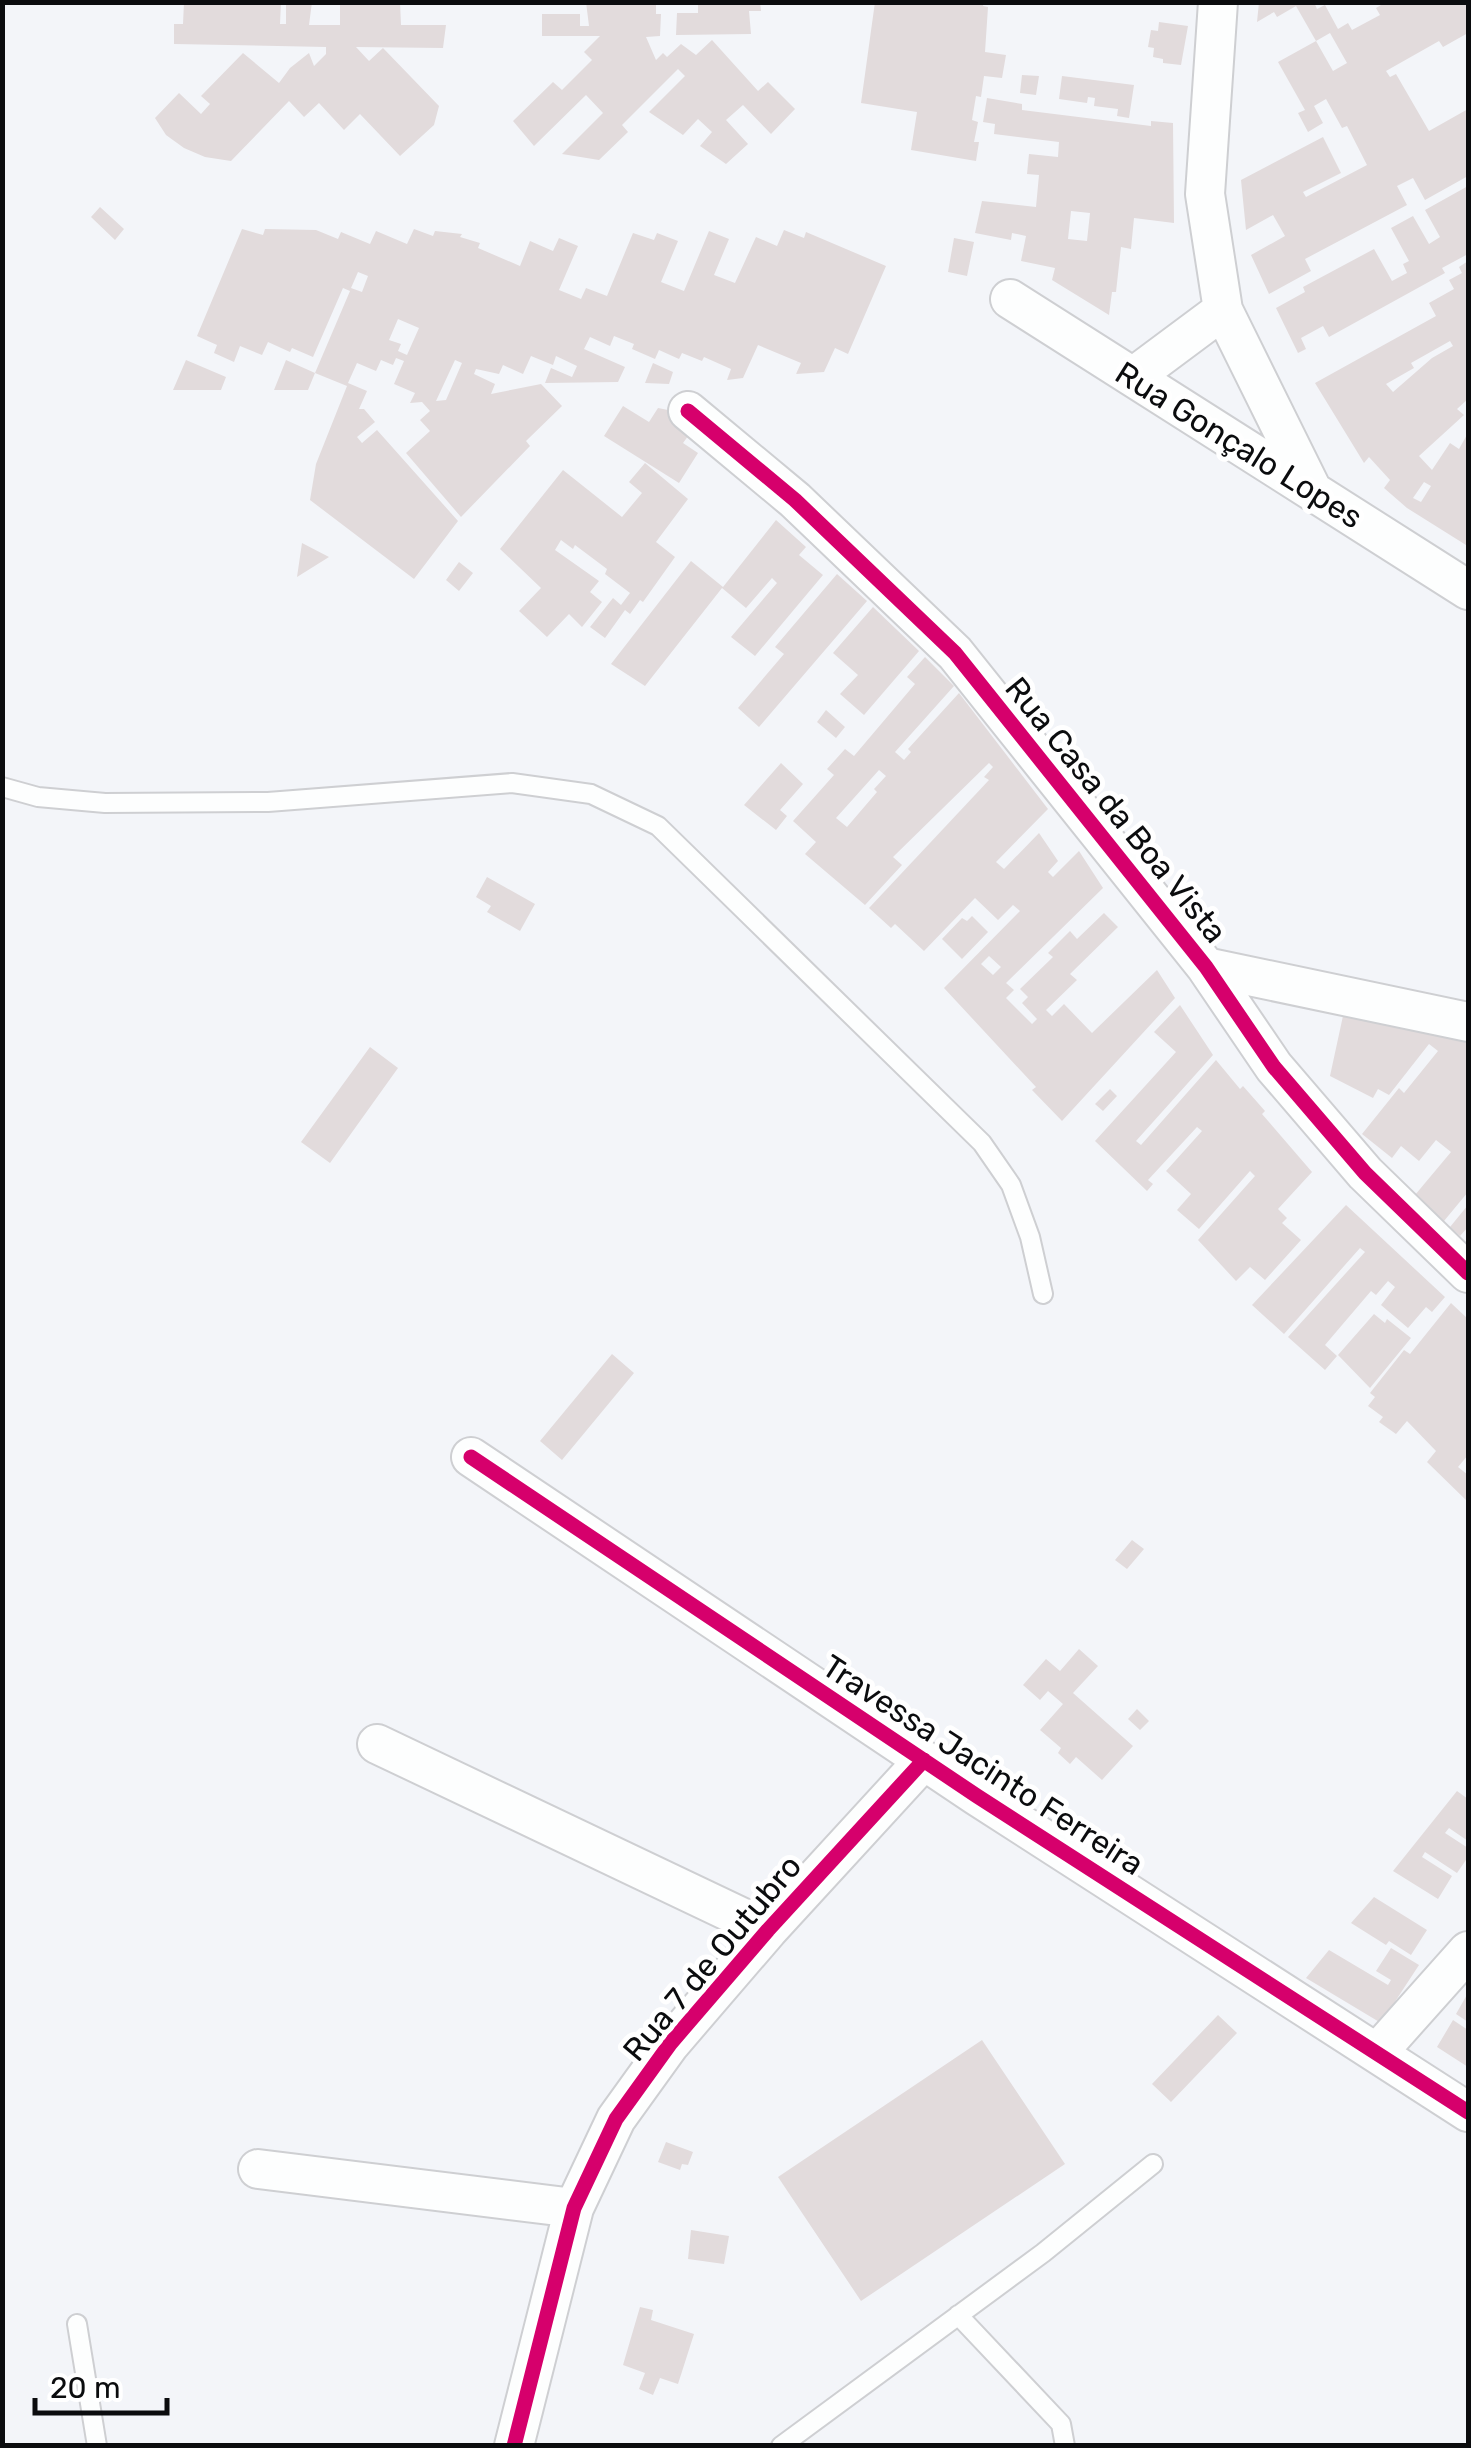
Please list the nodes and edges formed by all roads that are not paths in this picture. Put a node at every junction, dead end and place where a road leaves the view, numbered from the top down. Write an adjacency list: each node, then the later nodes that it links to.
1 (1218, 2): 3 (street)
2 (1010, 299): 4 (street, Rua Gonçalo Lopes)
3 (1223, 310): 4 (street); 6 (street)
4 (1133, 377): 6 (street, Rua Gonçalo Lopes)
5 (688, 410): 9 (street, Rua Casa da Boa Vista)
6 (1313, 493): 7 (street, Rua Gonçalo Lopes)
7 (1468, 590)
8 (2, 787): 12 (lane)
9 (1206, 967): 10 (street); 11 (street, Rua Casa da Boa Vista)
10 (1468, 1022)
11 (1468, 1273)
12 (1043, 1294)
13 (471, 1457): 15 (street, Travessa Jacinto Ferreira)
14 (377, 1744): 16 (street)
15 (924, 1760): 16 (street, Rua 7 de Outubro); 18 (street, Travessa Jacinto Ferreira)
16 (768, 1930): 22 (street, Rua 7 de Outubro)
17 (1468, 1951): 18 (street)
18 (1377, 2054): 19 (street, Travessa Jacinto Ferreira)
19 (1468, 2112)
20 (1153, 2164): 23 (lane)
21 (258, 2168): 22 (street)
22 (574, 2208): 27 (street, Rua 7 de Outubro)
23 (958, 2315): 25 (lane); 28 (lane)
24 (77, 2324): 26 (lane)
25 (787, 2444)
26 (97, 2446)
27 (514, 2446)
28 (1065, 2446)

